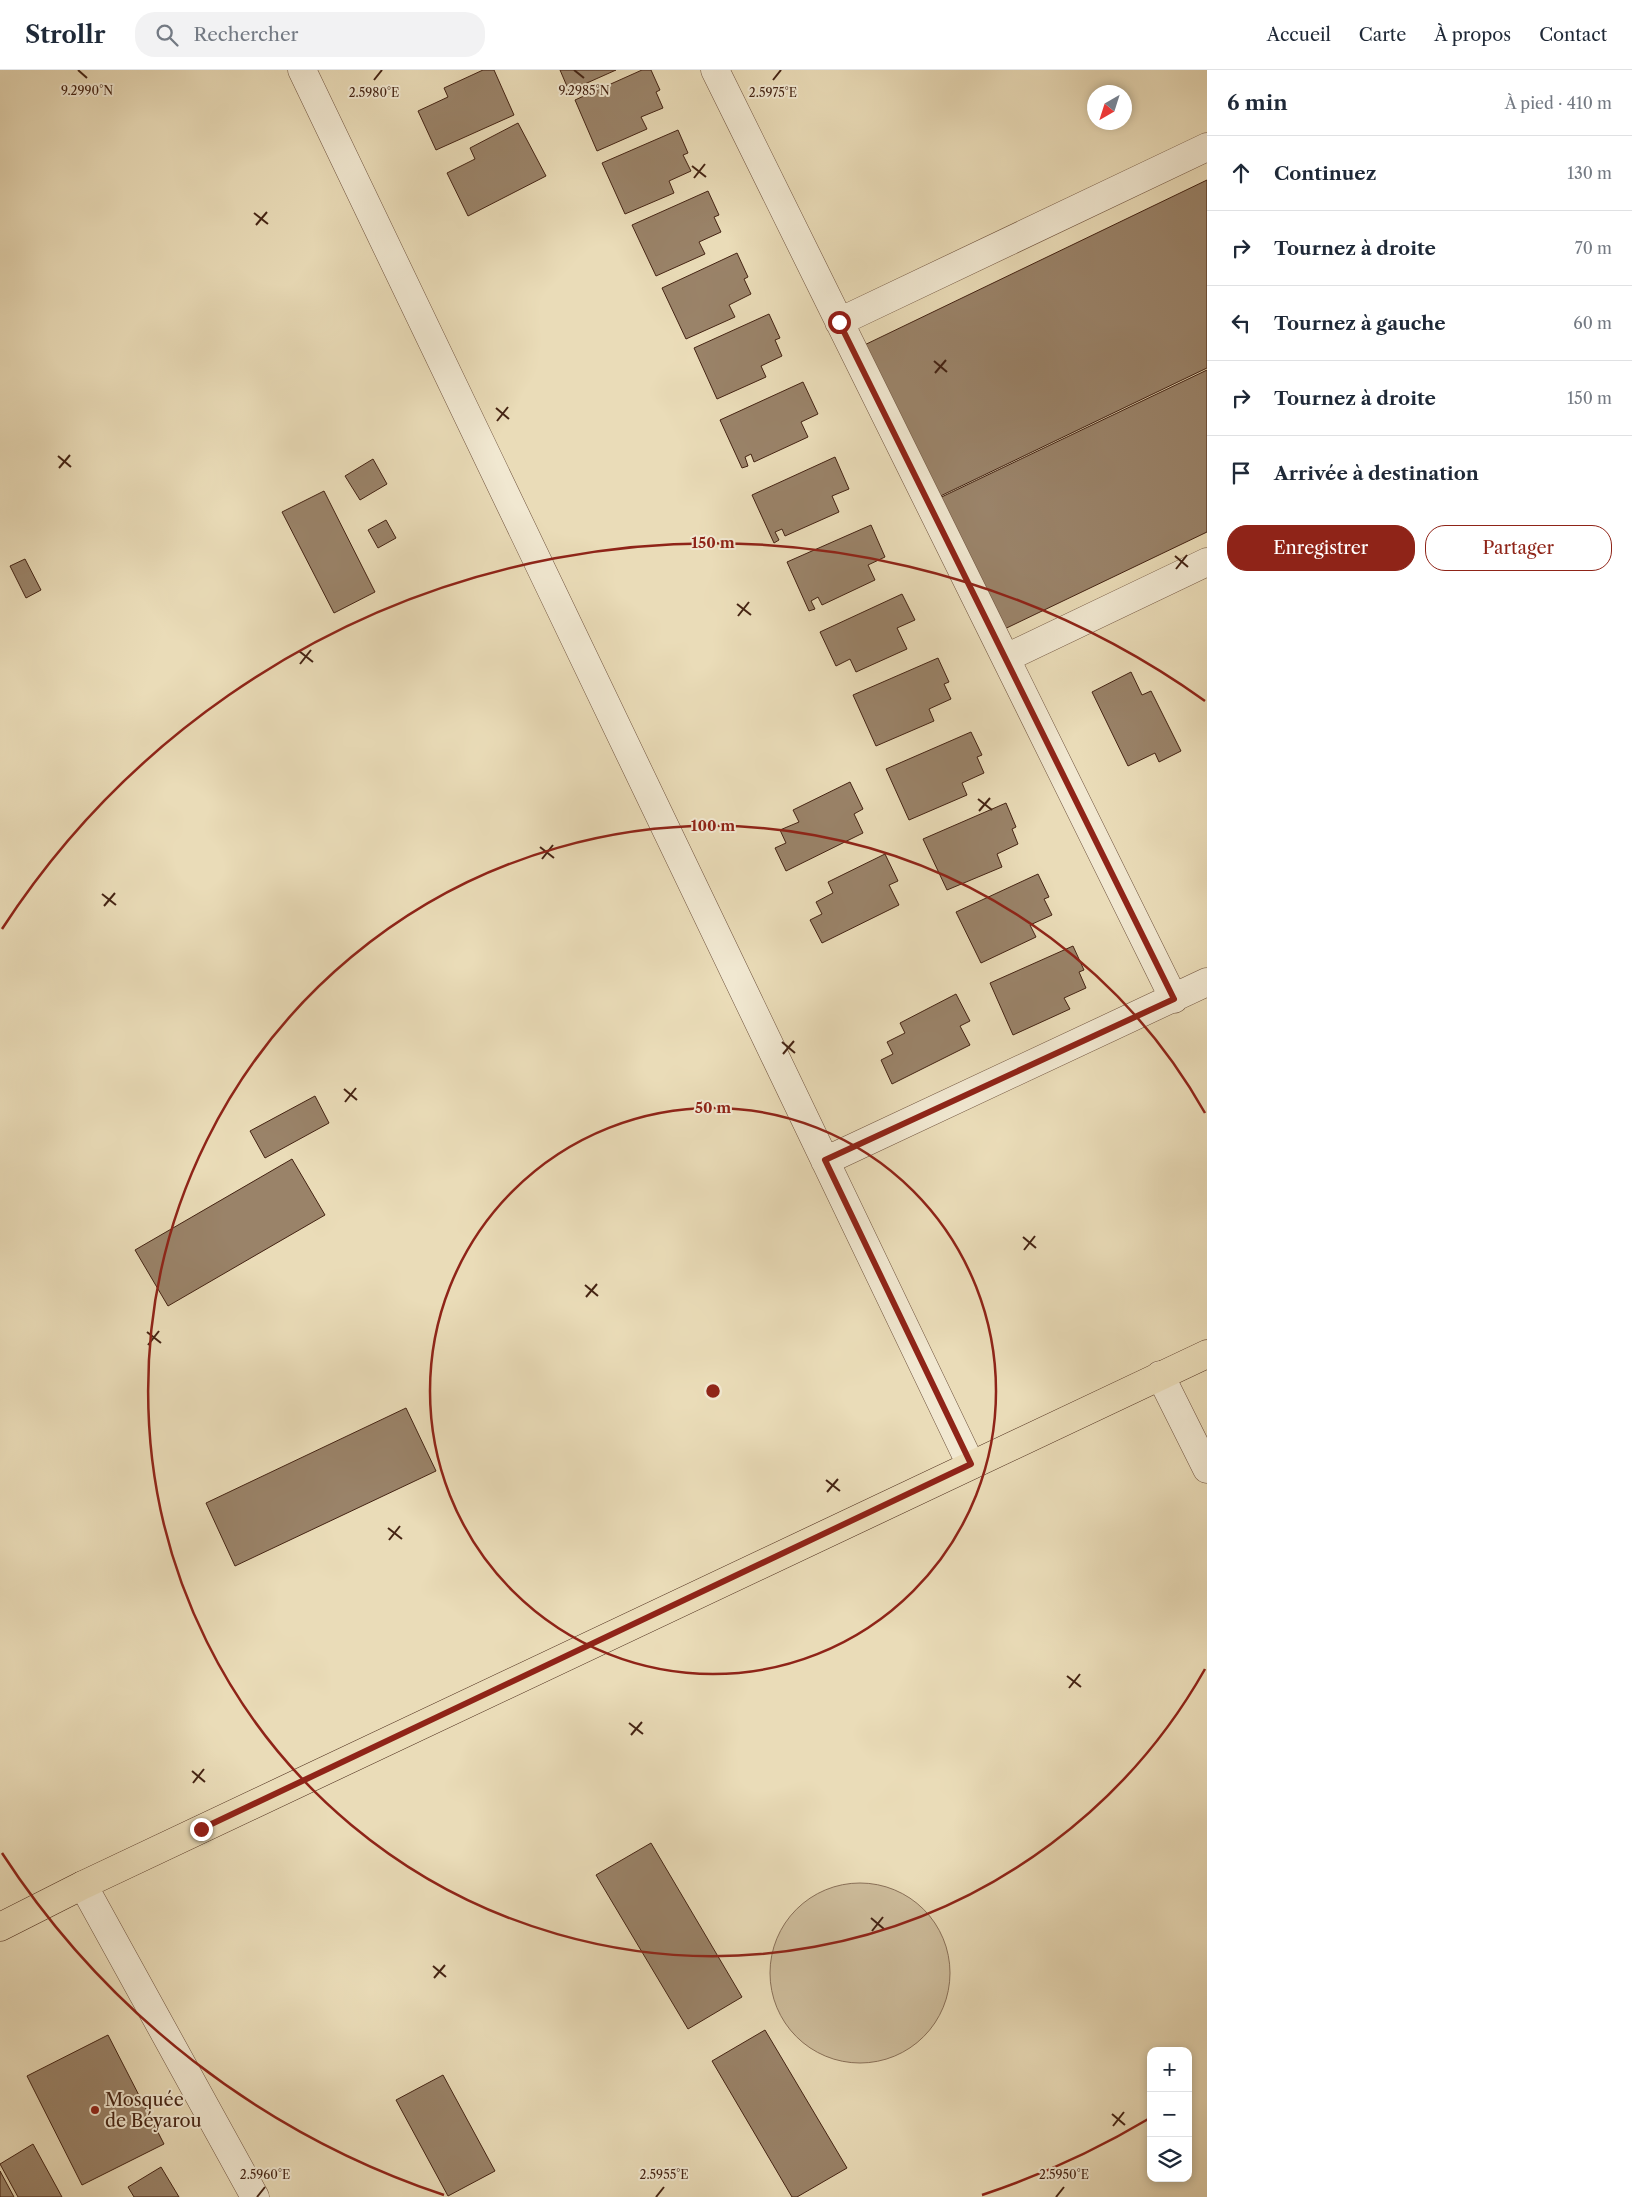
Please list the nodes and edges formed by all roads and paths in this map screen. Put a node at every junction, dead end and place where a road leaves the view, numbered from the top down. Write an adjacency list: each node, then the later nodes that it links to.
1 (302, 70): 9 (street)
2 (715, 70): 4 (street)
3 (1207, 147): 4 (street)
4 (839, 322): 6 (street)
5 (1207, 562): 6 (street)
6 (1006, 658): 8 (street)
7 (1207, 982): 8 (street)
8 (1174, 999): 9 (street)
9 (825, 1160): 12 (street)
10 (1207, 1354): 11 (main road)
11 (1160, 1375): 12 (main road); 13 (street)
12 (971, 1464): 14 (main road)
13 (1207, 1469)
14 (83, 1885): 15 (main road); 16 (street)
15 (0, 1927)
16 (255, 2197)

